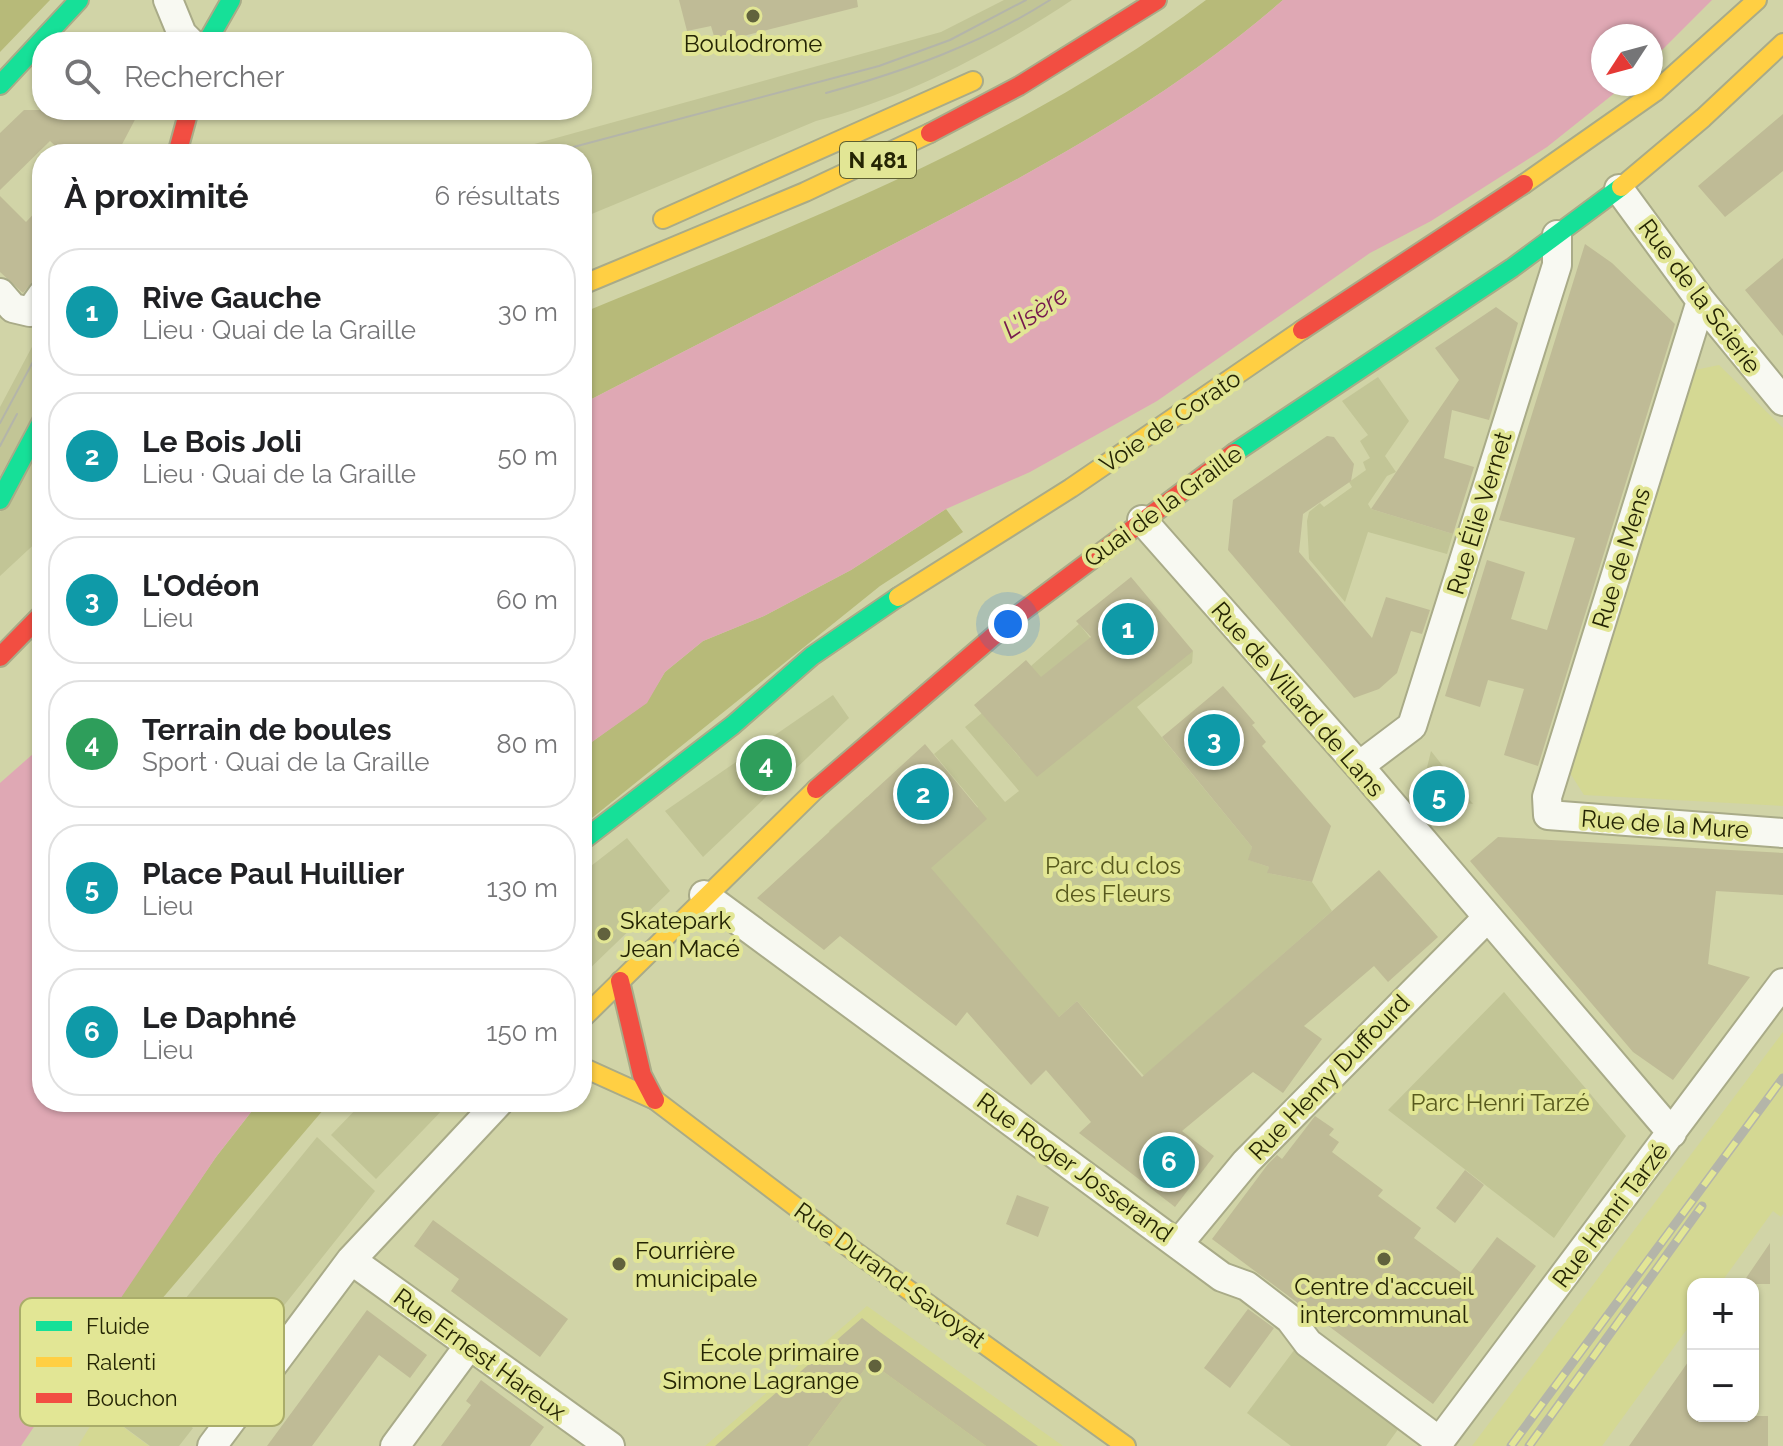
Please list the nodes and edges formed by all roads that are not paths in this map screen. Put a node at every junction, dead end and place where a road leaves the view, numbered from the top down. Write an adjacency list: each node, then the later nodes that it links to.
1 (79, 0): 6 (main road)
2 (168, 0): 7 (street)
3 (231, 0): 8 (main road)
4 (1157, 0): 20 (main road, N 481)
5 (1757, 0): 32 (main road, Voie de Corato)
6 (49, 32)
7 (181, 32)
8 (213, 32)
9 (1783, 43): 17 (main road, Quai de la Graille)
10 (32, 51): 12 (main road)
11 (988, 72): 18 (main road, N 481)
12 (0, 85)
13 (181, 120): 15 (street)
14 (186, 120): 16 (main road)
15 (166, 144)
16 (180, 144)
17 (1619, 189): 19 (main road, Quai de la Graille); 22 (street, Rue de la Scierie)
18 (641, 229)
19 (1557, 235): 27 (main road, Quai de la Graille); 30 (street, Rue Élie Vernet)
20 (592, 281)
21 (0, 293): 23 (street)
22 (1701, 301): 24 (street, Rue de la Scierie); 31 (street, Rue de Mens)
23 (32, 304)
24 (1783, 401)
25 (32, 440): 26 (main road)
26 (0, 500)
27 (1142, 520): 30 (street, Rue de Villard de Lans); 34 (main road, Quai de la Graille)
28 (32, 624): 29 (main road)
29 (0, 657)
30 (1359, 766): 35 (street, Rue de Villard de Lans)
31 (1548, 815): 33 (street, Rue de la Mure)
32 (592, 833)
33 (1783, 833)
34 (704, 895): 36 (main road, Quai de la Graille); 45 (street, Rue Roger Josserand)
35 (1487, 918): 44 (street, Rue de Villard de Lans); 45 (street, Rue Henry Duffourd)
36 (620, 981): 38 (main road, Quai de la Graille); 41 (main road, Rue Durand-Savoyat)
37 (1783, 983): 44 (street, Rue Henri Tarzé)
38 (592, 1016)
39 (615, 1052): 41 (main road)
40 (592, 1072): 42 (main road, Rue Durand-Savoyat)
41 (642, 1075): 42 (main road, Rue Durand-Savoyat)
42 (655, 1100): 54 (main road, Rue Durand-Savoyat)
43 (490, 1112): 46 (street)
44 (1672, 1133): 50 (street, Rue Henri Tarzé)
45 (1179, 1243): 50 (street, Rue Roger Josserand)
46 (351, 1260): 47 (street, Rue Ernest Hareux); 48 (street)
47 (468, 1347): 52 (street); 53 (street, Rue Ernest Hareux)
48 (284, 1350)
49 (227, 1426): 51 (street)
50 (1438, 1444)
51 (212, 1446)
52 (395, 1446)
53 (610, 1446)
54 (1126, 1446)

